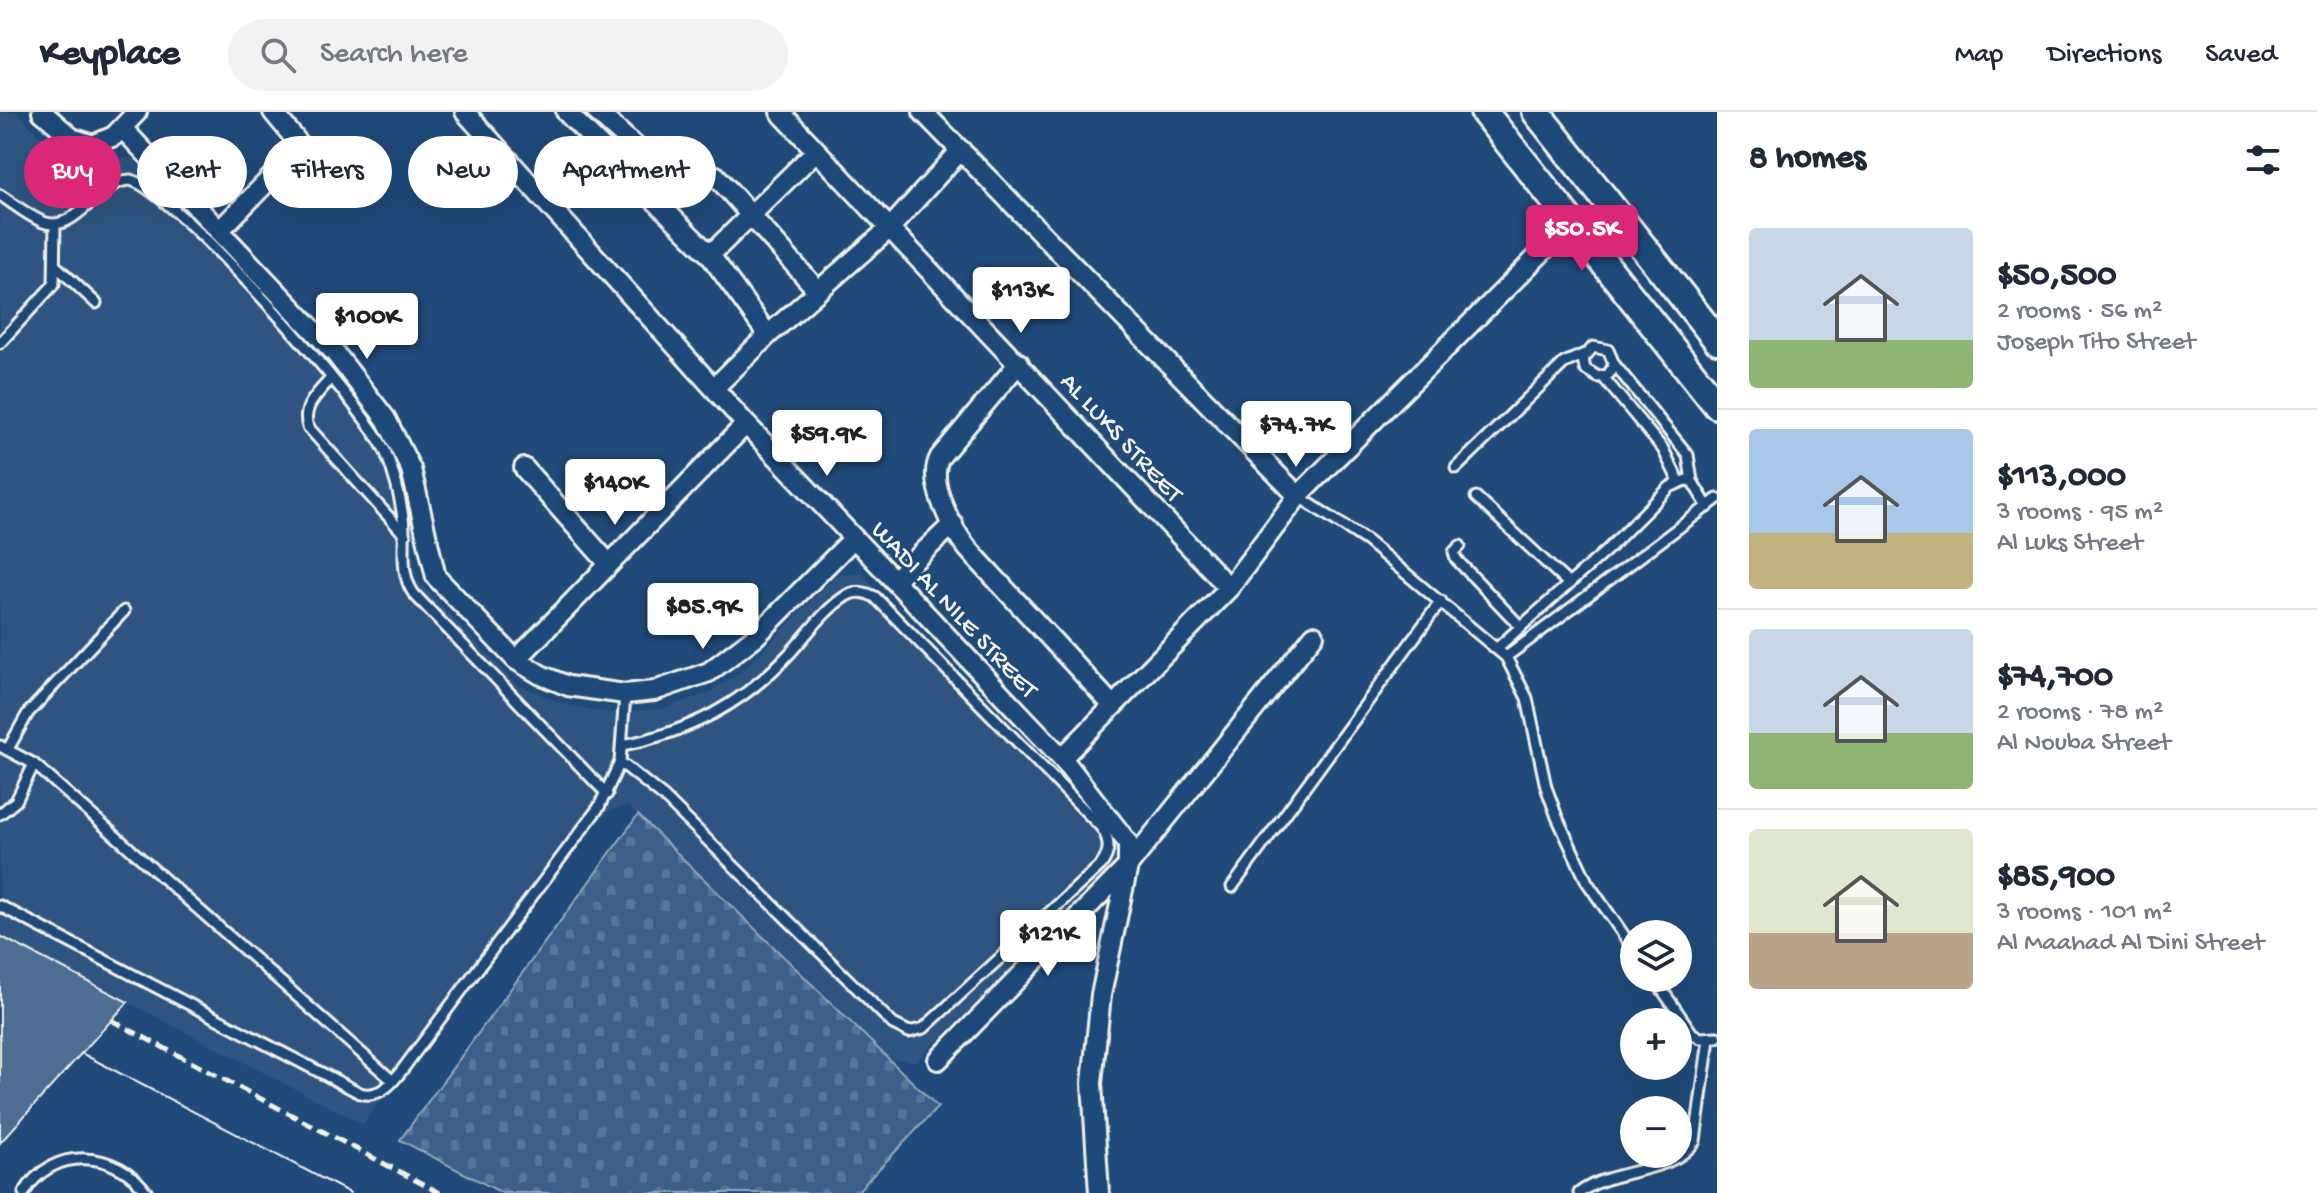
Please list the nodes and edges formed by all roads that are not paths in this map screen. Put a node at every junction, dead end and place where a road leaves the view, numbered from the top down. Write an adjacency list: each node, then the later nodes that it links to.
1 (42, 112): 11 (street)
2 (137, 112): 11 (street)
3 (273, 112): 21 (street)
4 (465, 112): 34 (street, WADI AL NILE STREET)
5 (566, 112): 22 (street)
6 (597, 112): 12 (street)
7 (780, 112): 14 (street, AL LUKS STREET)
8 (923, 112): 13 (street)
9 (1484, 112): 18 (main road)
10 (1536, 112): 27 (main road)
11 (122, 128): 21 (street)
12 (624, 136)
13 (961, 150): 20 (street); 41 (street)
14 (816, 151): 17 (street); 20 (street, AL LUKS STREET)
15 (716, 176): 17 (street)
16 (0, 195): 19 (lane)
17 (751, 215): 22 (street); 24 (street)
18 (1573, 221): 35 (main road); 41 (street)
19 (55, 224): 23 (lane); 33 (lane)
20 (890, 228): 24 (street); 30 (street, AL LUKS STREET)
21 (219, 231): 59 (street)
22 (710, 255): 26 (street)
23 (57, 267): 25 (lane); 28 (lane)
24 (818, 291): 26 (street)
25 (96, 303)
26 (768, 335): 34 (street)
27 (1717, 340)
28 (0, 343)
29 (1585, 354): 31 (lane); 32 (lane); 38 (lane)
30 (1019, 363): 45 (street); 52 (street, AL LUKS STREET)
31 (1614, 364): 32 (lane); 39 (lane)
32 (1603, 377): 40 (lane)
33 (331, 378): 46 (lane); 46 (lane)
34 (714, 388): 36 (street, WADI AL NILE STREET)
35 (1717, 405)
36 (746, 424): 47 (street, WADI AL NILE STREET); 49 (street)
37 (524, 468): 49 (street)
38 (1456, 468)
39 (1692, 481): 40 (lane); 44 (lane)
40 (1679, 482): 51 (lane)
41 (1298, 496): 52 (street); 53 (lane)
42 (1476, 497): 51 (lane)
43 (1717, 499): 44 (lane)
44 (1708, 507): 58 (lane)
45 (953, 524): 50 (street); 61 (street)
46 (405, 535): 67 (lane)
47 (854, 538): 50 (street, WADI AL NILE STREET); 60 (street)
48 (1460, 546): 55 (lane)
49 (609, 564): 59 (street)
50 (894, 580): 64 (street, WADI AL NILE STREET)
51 (1569, 584): 55 (lane)
52 (1229, 588): 61 (street)
53 (1441, 601): 57 (lane); 70 (lane)
54 (124, 611): 63 (lane)
55 (1521, 627): 57 (lane)
56 (1314, 635): 69 (street)
57 (1496, 649): 58 (lane)
58 (1506, 657): 72 (lane)
59 (516, 660): 60 (street)
60 (625, 694): 62 (lane)
61 (1113, 706): 64 (street)
62 (623, 745): 65 (lane); 65 (lane)
63 (4, 748): 66 (lane)
64 (1062, 758): 69 (street, WADI AL NILE STREET)
65 (620, 762): 67 (lane)
66 (34, 764): 68 (lane); 76 (lane)
67 (607, 794): 76 (lane)
68 (0, 814)
69 (1128, 866): 75 (street); 79 (street)
70 (1232, 887)
71 (0, 906): 76 (lane)
72 (1620, 930)
73 (1664, 992): 74 (lane)
74 (1713, 1038): 80 (lane)
75 (938, 1060)
76 (393, 1081)
77 (24, 1193): 78 (lane)
78 (147, 1193)
79 (1099, 1193)
80 (1579, 1193)

